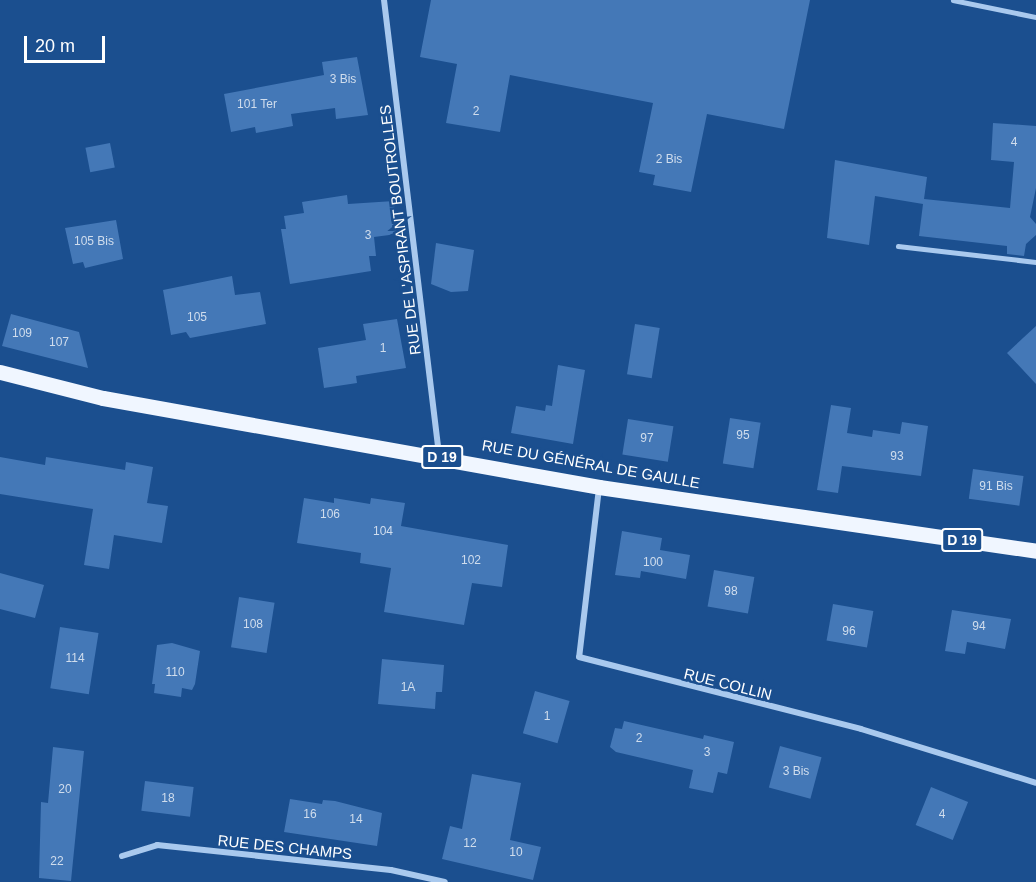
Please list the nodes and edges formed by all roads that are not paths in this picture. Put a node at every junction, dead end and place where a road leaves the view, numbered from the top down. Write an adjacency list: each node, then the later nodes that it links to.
1 (384, 0): 7 (street, RUE DE L'ASPIRANT BOUTROLLES)
2 (953, 0): 3 (lane)
3 (1036, 17)
4 (898, 246): 5 (lane)
5 (1036, 262)
6 (0, 372): 7 (main road, RUE DU GÉNÉRAL DE GAULLE / D 19)
7 (439, 456): 8 (main road, RUE DU GÉNÉRAL DE GAULLE / D 19)
8 (599, 487): 9 (main road, RUE DU GÉNÉRAL DE GAULLE / D 19); 10 (street, RUE COLLIN)
9 (1036, 551)
10 (1036, 783)
11 (122, 856): 12 (street, RUE DES CHAMPS)
12 (445, 882)

